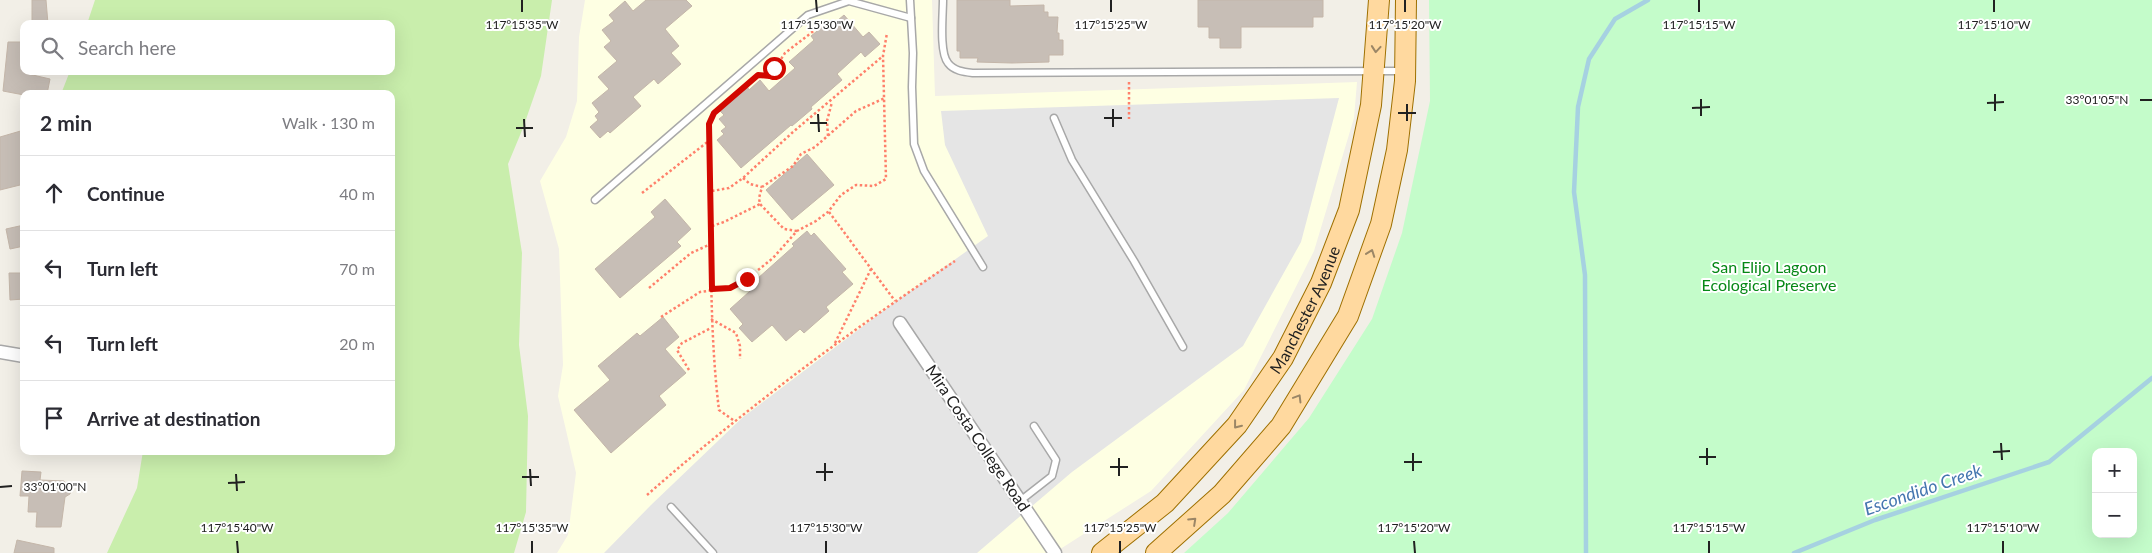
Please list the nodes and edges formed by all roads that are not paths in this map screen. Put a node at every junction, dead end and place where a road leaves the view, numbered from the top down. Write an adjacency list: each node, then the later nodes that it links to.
1 (910, 0): 5 (lane)
2 (943, 0): 6 (lane)
3 (1379, 0): 6 (main road, Manchester Avenue, one-way to 6)
4 (1406, 0): 7 (main road)
5 (910, 18): 9 (lane); 10 (lane)
6 (1374, 71): 7 (lane); 20 (main road, Manchester Avenue, one-way to 20)
7 (1406, 71): 21 (main road, one-way to 7)
8 (1054, 118): 12 (lane)
9 (595, 200)
10 (983, 267)
11 (900, 323): 16 (street, Mira Costa College Road)
12 (1183, 347)
13 (0, 352): 14 (street)
14 (20, 355)
15 (1034, 426): 16 (lane)
16 (1020, 501): 19 (street, Mira Costa College Road)
17 (671, 507): 18 (lane)
18 (713, 553)
19 (1055, 553)
20 (1102, 553)
21 (1156, 553)

